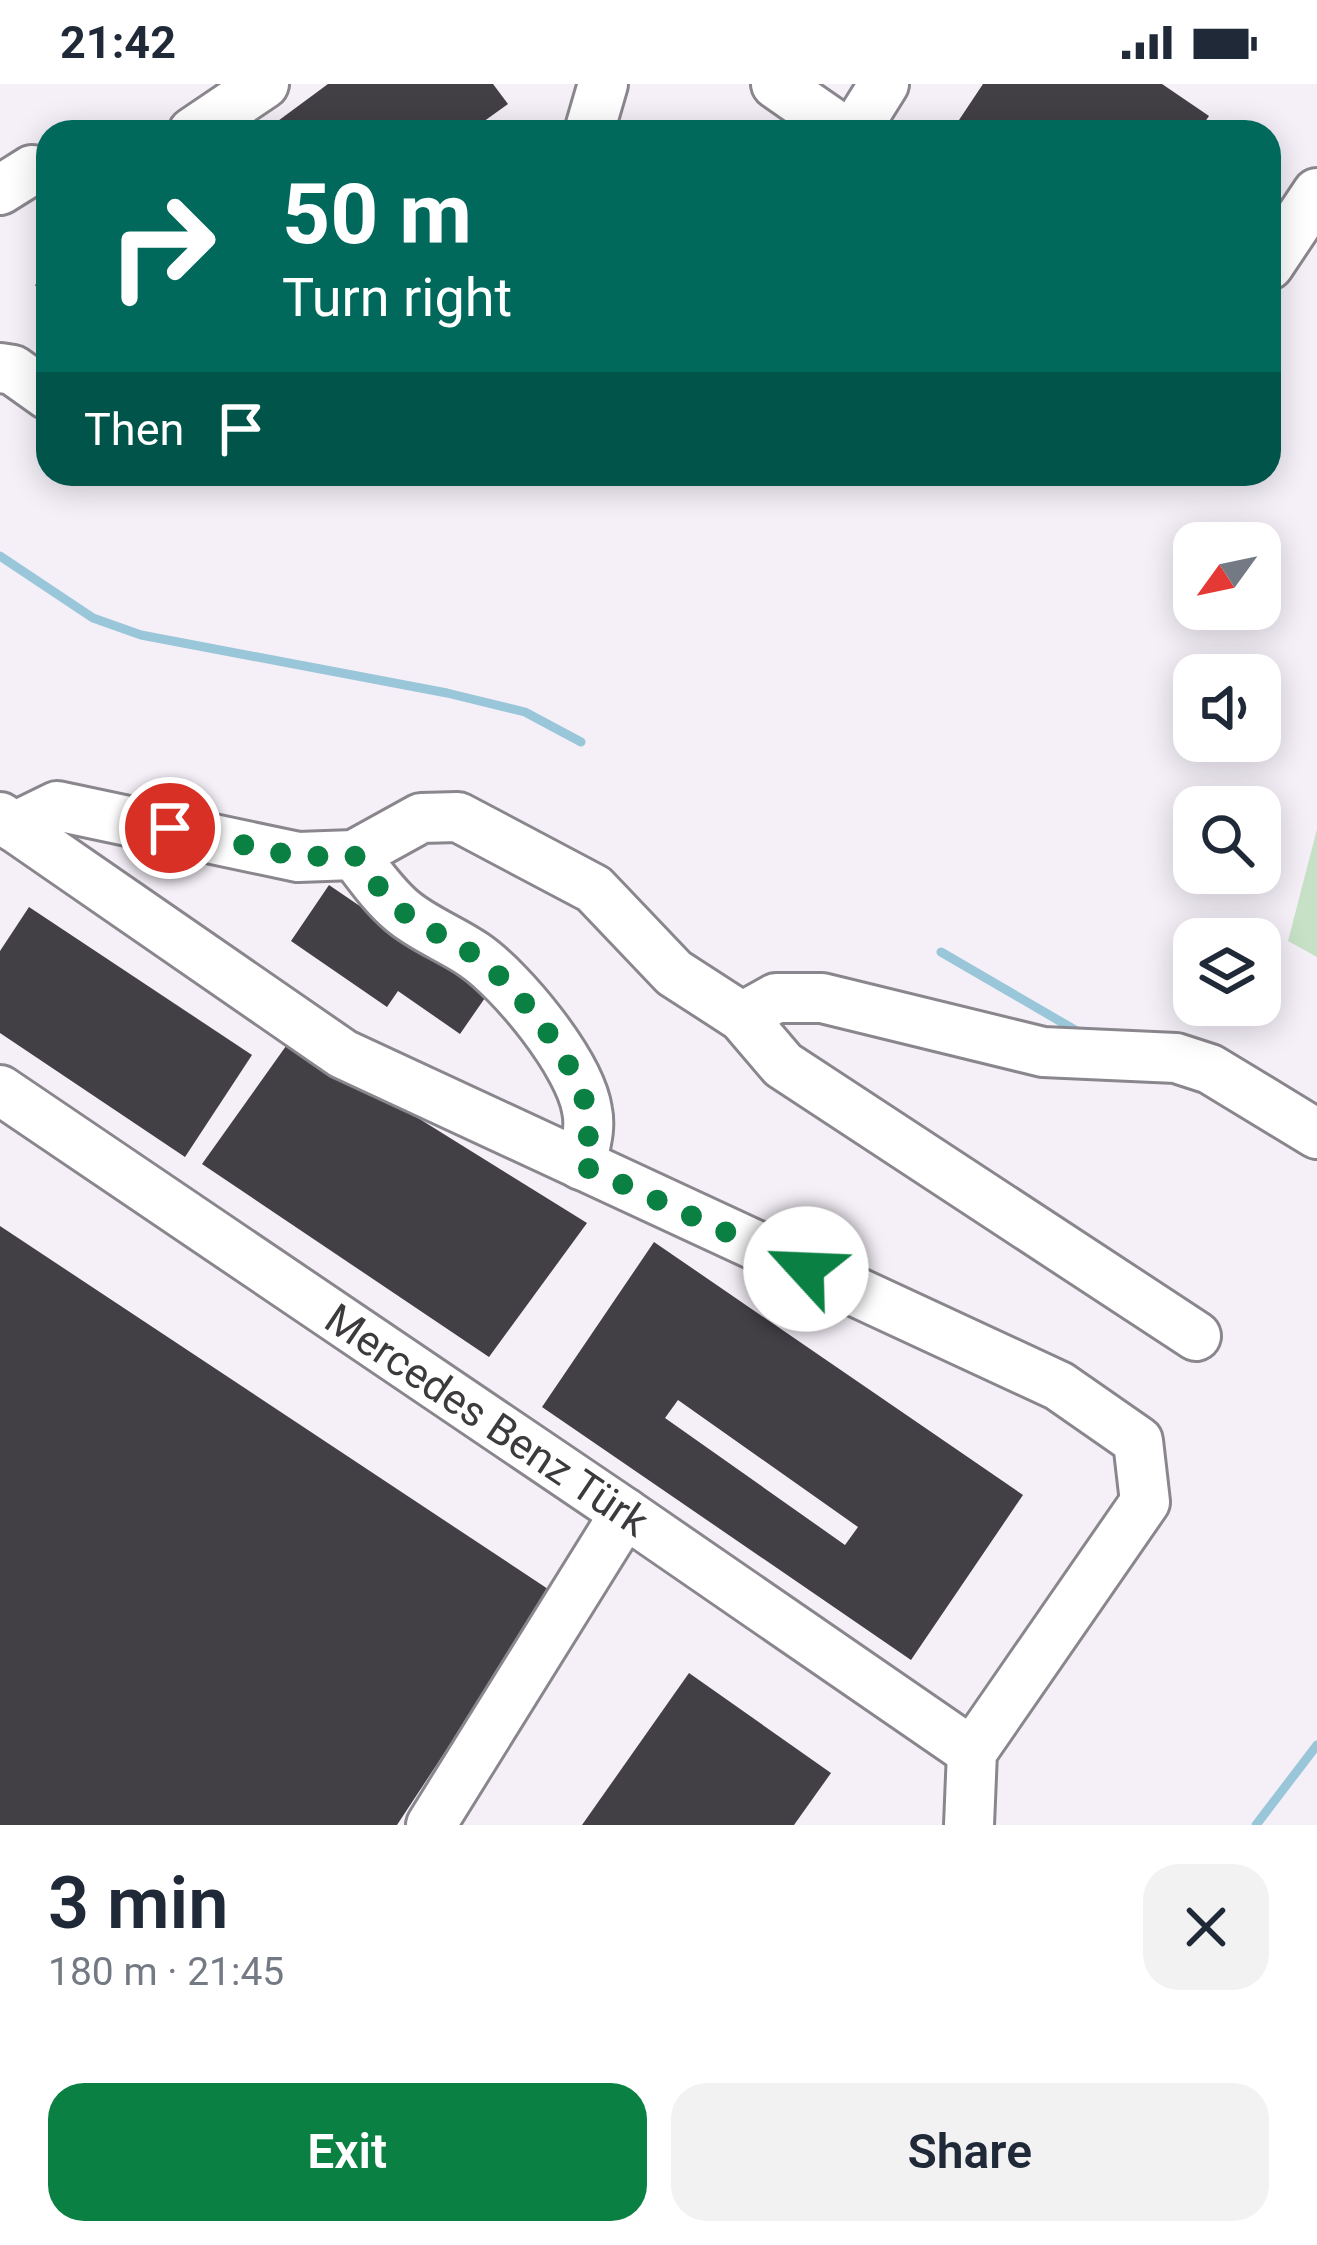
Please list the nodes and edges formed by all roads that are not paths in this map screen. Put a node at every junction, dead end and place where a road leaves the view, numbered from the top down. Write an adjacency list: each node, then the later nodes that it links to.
1 (264, 84): 5 (lane)
2 (603, 84): 6 (lane)
3 (776, 84): 7 (lane)
4 (884, 84): 8 (lane)
5 (211, 120)
6 (592, 120)
7 (831, 120)
8 (858, 120)
9 (36, 170): 10 (lane)
10 (0, 190)
11 (1317, 193): 12 (lane)
12 (1281, 248)
13 (0, 368): 14 (lane)
14 (36, 386)
15 (7, 822): 16 (lane); 20 (lane)
16 (354, 855): 17 (lane); 20 (lane)
17 (742, 1017): 19 (lane); 21 (lane)
18 (0, 1090): 22 (lane, Mercedes Benz Türk)
19 (1317, 1135)
20 (581, 1165): 23 (lane)
21 (1196, 1336)
22 (625, 1513): 23 (lane, Mercedes Benz Türk); 24 (lane)
23 (972, 1753): 25 (lane)
24 (431, 1825)
25 (969, 1825)

